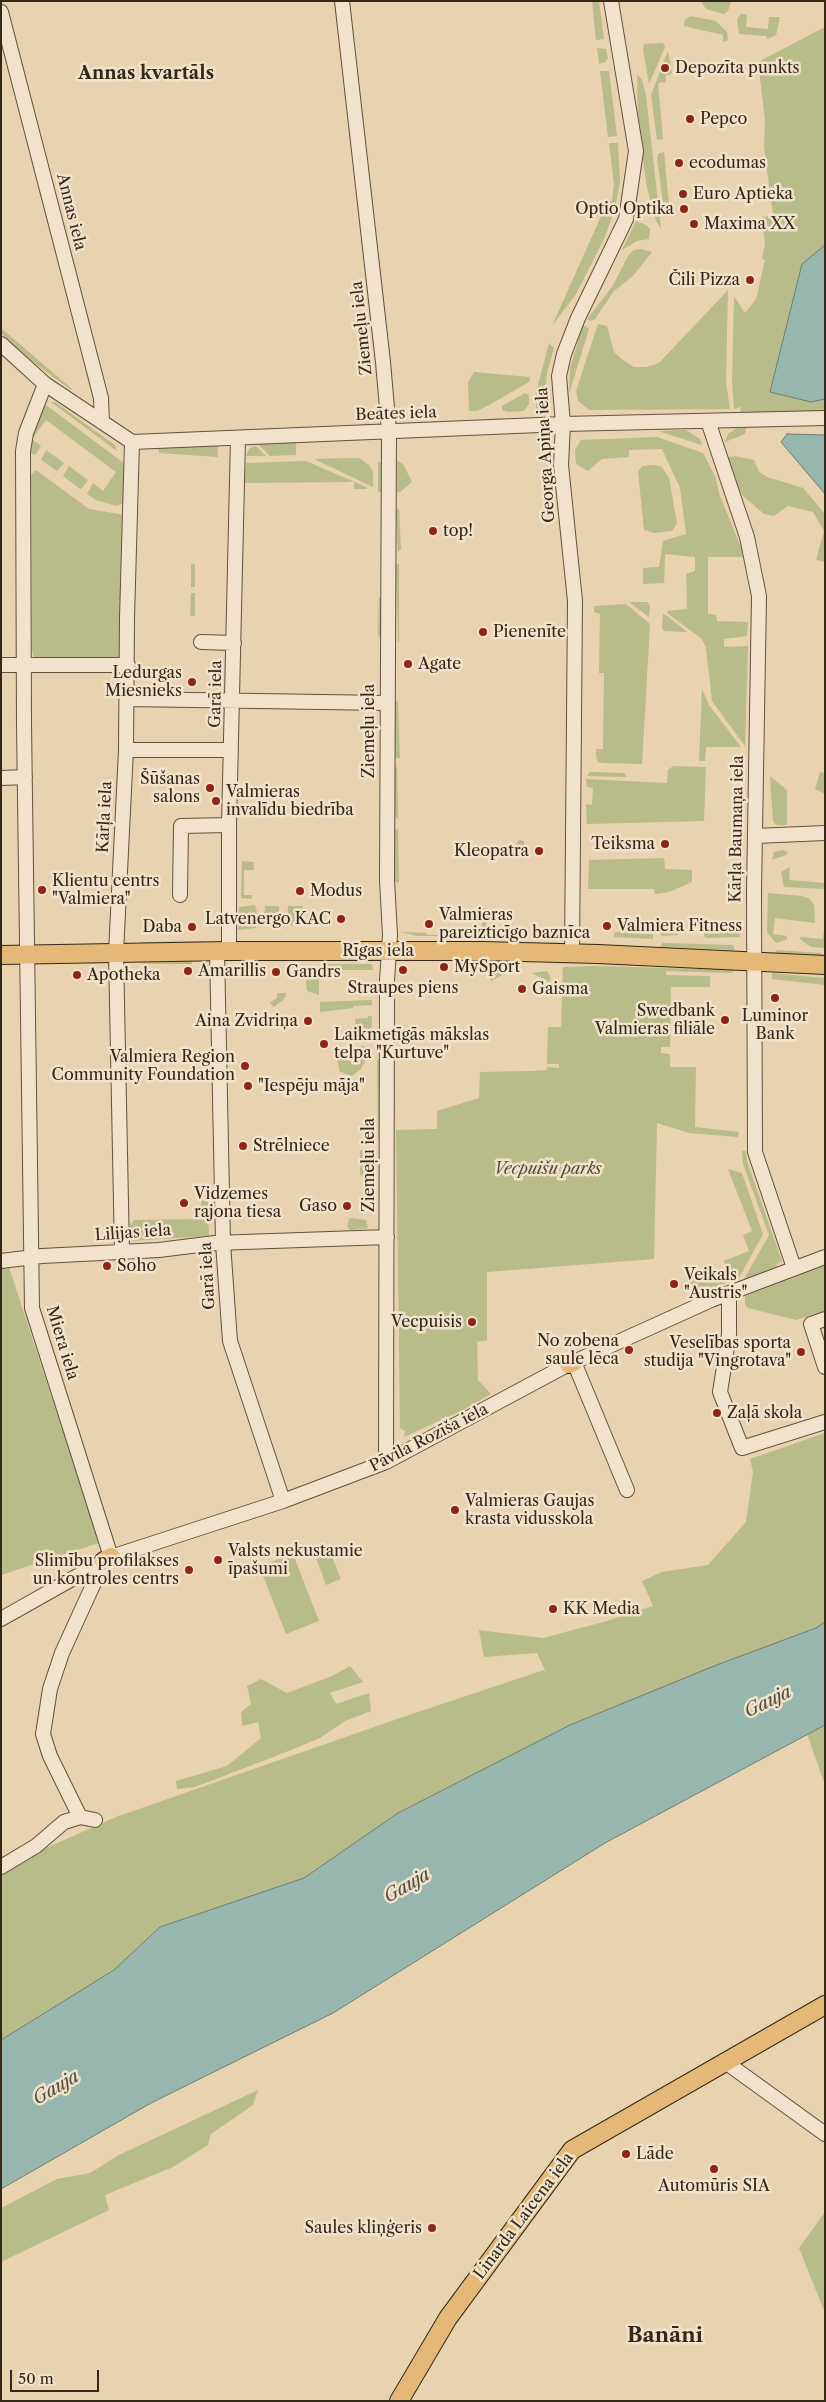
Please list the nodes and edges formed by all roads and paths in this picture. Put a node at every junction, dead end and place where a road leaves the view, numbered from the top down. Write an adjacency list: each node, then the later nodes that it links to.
1 (342, 1): 10 (street, Ziemeļu iela)
2 (611, 1): 9 (street, Georga Apiņa iela)
3 (1, 12): 8 (street, Annas iela)
4 (1, 344): 5 (street)
5 (45, 384): 8 (street); 15 (street, Miera iela)
6 (825, 418): 7 (street, Beātes iela)
7 (708, 421): 9 (street, Beātes iela); 27 (street, Kārļa Baumaņa iela)
8 (102, 422): 12 (street)
9 (563, 424): 10 (street, Beātes iela); 33 (street, Georga Apiņa iela)
10 (389, 432): 11 (street, Beātes iela); 20 (street, Ziemeļu iela)
11 (238, 438): 12 (street, Beātes iela); 14 (street, Garā iela)
12 (132, 442): 17 (street, Kārļa iela)
13 (201, 642): 14 (street)
14 (234, 643): 19 (street, Garā iela)
15 (25, 664): 16 (street); 17 (street); 23 (street, Miera iela)
16 (1, 665)
17 (128, 665): 18 (street, Kārļa iela)
18 (128, 700): 19 (street); 21 (street, Kārļa iela)
19 (233, 702): 20 (street); 22 (street, Garā iela)
20 (386, 703): 30 (street, Ziemeļu iela)
21 (126, 750): 22 (street); 31 (street, Kārļa iela)
22 (231, 750): 25 (street, Garā iela)
23 (25, 777): 24 (street); 32 (street, Miera iela)
24 (1, 778)
25 (229, 825): 28 (street); 29 (street, Garā iela)
26 (825, 833): 27 (street)
27 (755, 836): 35 (street, Kārļa Baumaņa iela)
28 (180, 895)
29 (223, 951): 30 (main road, Rīgas iela); 31 (main road, Rīgas iela); 39 (street, Garā iela)
30 (389, 951): 33 (main road, Rīgas iela); 38 (street, Ziemeļu iela)
31 (116, 953): 32 (main road, Rīgas iela); 40 (street, Kārļa iela)
32 (27, 954): 34 (main road, Rīgas iela); 41 (street, Miera iela)
33 (572, 954): 35 (main road, Rīgas iela)
34 (1, 955)
35 (754, 962): 36 (main road, Rīgas iela); 37 (main road, Rīgas iela); 44 (street, Kārļa Baumaņa iela)
36 (825, 965)
37 (825, 973)
38 (387, 1238): 39 (street, Lilijas iela); 52 (street, Ziemeļu iela)
39 (223, 1243): 40 (street, Lilijas iela); 54 (street, Garā iela)
40 (122, 1252): 41 (street, Lilijas iela)
41 (30, 1257): 43 (street, Lilijas iela); 55 (street, Miera iela)
42 (825, 1257): 44 (street, Pāvila Rozīša iela)
43 (1, 1261)
44 (794, 1268): 45 (street, Pāvila Rozīša iela)
45 (729, 1293): 46 (street, Pāvila Rozīša iela); 47 (street)
46 (690, 1310): 47 (street); 49 (street, Pāvila Rozīša iela)
47 (730, 1310): 51 (street)
48 (825, 1319): 50 (street)
49 (571, 1363): 52 (street, Pāvila Rozīša iela); 53 (street)
50 (825, 1367)
51 (825, 1422)
52 (386, 1462): 54 (street, Pāvila Rozīša iela)
53 (627, 1490)
54 (283, 1500): 55 (street, Pāvila Rozīša iela)
55 (108, 1559): 56 (street, Pāvila Rozīša iela); 57 (street)
56 (1, 1619)
57 (80, 1817): 58 (street); 59 (street)
58 (95, 1820)
59 (1, 1867)
60 (825, 2005): 61 (main road, Linarda Laicena iela)
61 (724, 2061): 62 (street); 63 (main road, Linarda Laicena iela)
62 (825, 2134)
63 (399, 2401)

